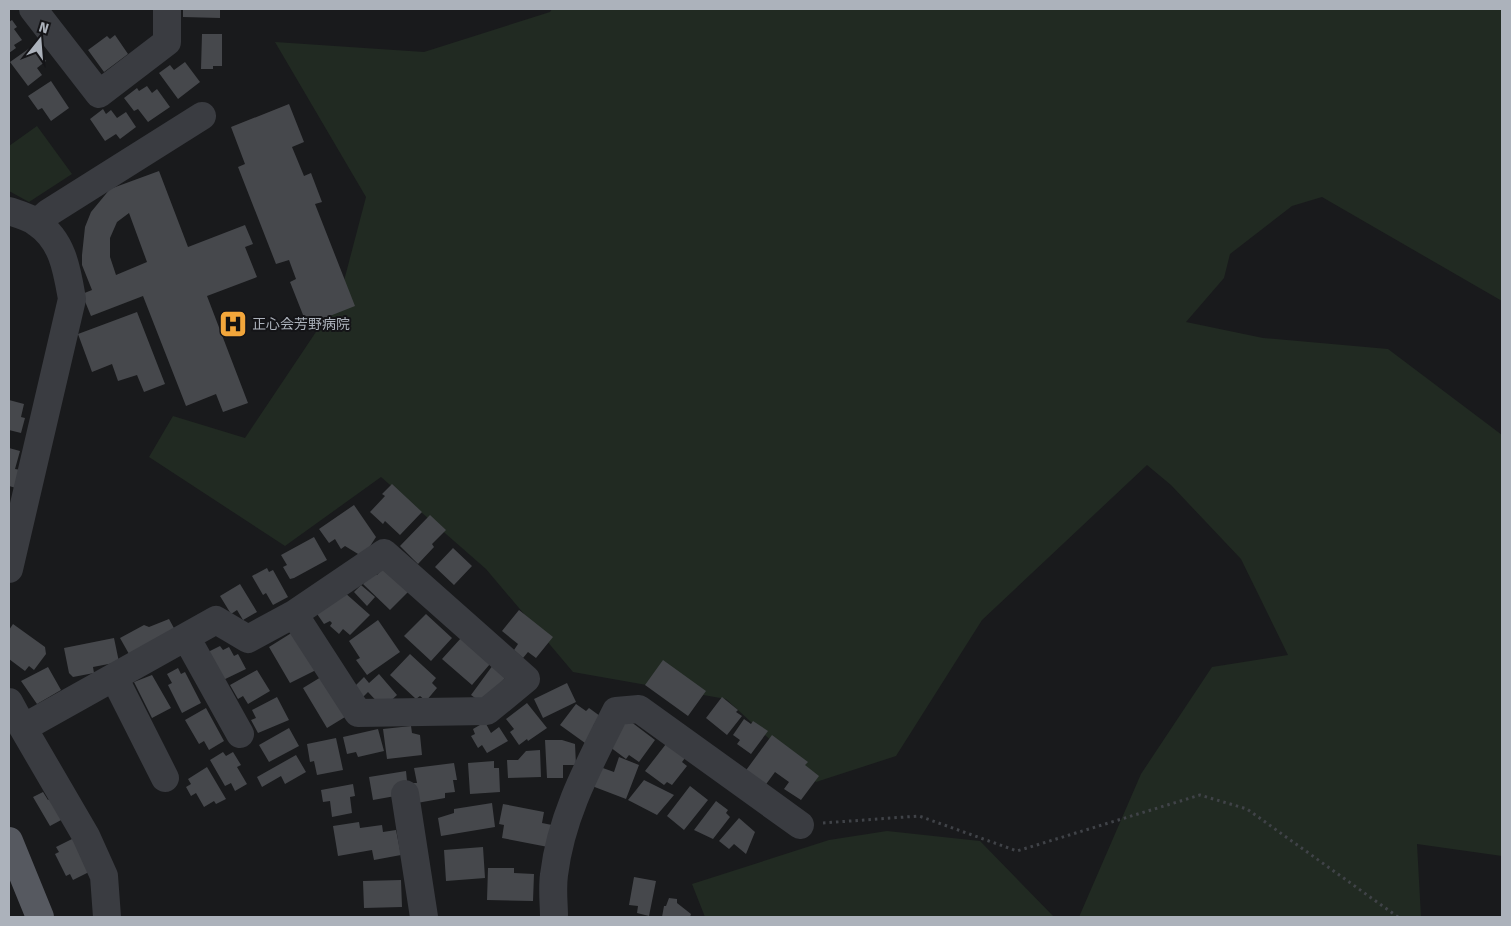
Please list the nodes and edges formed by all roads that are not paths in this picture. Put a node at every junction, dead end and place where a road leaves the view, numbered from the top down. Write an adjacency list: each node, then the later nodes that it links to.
1 (33, 9): 2 (street)
2 (167, 9)
3 (202, 116): 5 (street)
4 (9, 210): 5 (street)
5 (37, 223): 6 (street)
6 (9, 568)
7 (294, 614): 7 (street); 8 (street)
8 (186, 637): 9 (street); 12 (street)
9 (114, 677): 11 (street); 13 (street)
10 (9, 702): 11 (street)
11 (23, 728): 18 (street)
12 (240, 734)
13 (165, 778)
14 (404, 794): 19 (street)
15 (800, 825): 20 (street)
16 (9, 841): 17 (main road)
17 (40, 917)
18 (107, 917)
19 (424, 917)
20 (554, 917)

